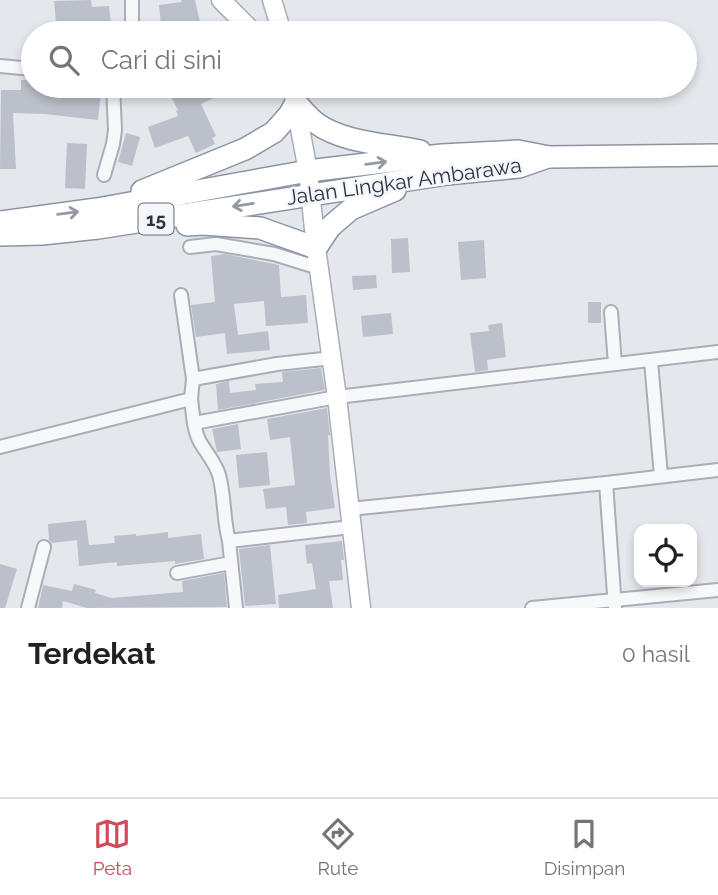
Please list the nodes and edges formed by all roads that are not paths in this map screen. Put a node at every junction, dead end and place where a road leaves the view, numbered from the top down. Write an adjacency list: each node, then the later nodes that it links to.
1 (132, 0): 4 (street)
2 (221, 0): 5 (main road)
3 (272, 0): 6 (main road)
4 (132, 21)
5 (242, 21)
6 (278, 21)
7 (0, 66): 8 (street)
8 (21, 68)
9 (114, 98): 16 (street)
10 (293, 98): 18 (highway)
11 (295, 98): 15 (main road)
12 (297, 98): 14 (highway)
13 (718, 155): 14 (highway, Jalan Lingkar Ambarawa / 15)
14 (445, 164): 15 (highway, Jalan Lingkar Ambarawa / 15, one-way to 14); 17 (highway, Jalan Lingkar Ambarawa / 15); 22 (highway)
15 (308, 171): 17 (main road); 18 (highway, Jalan Lingkar Ambarawa / 15)
16 (104, 174)
17 (310, 194): 18 (highway, Jalan Lingkar Ambarawa / 15, one-way to 18); 22 (main road)
18 (97, 218): 19 (highway, Jalan Lingkar Ambarawa / 15, one-way to 18); 20 (highway, Jalan Lingkar Ambarawa / 15); 22 (highway)
19 (0, 222)
20 (0, 235)
21 (190, 247): 22 (street)
22 (318, 258): 26 (main road)
23 (181, 295): 29 (street)
24 (611, 312): 28 (street)
25 (718, 352): 27 (street)
26 (332, 358): 29 (street); 30 (main road)
27 (652, 360): 28 (street); 35 (street)
28 (615, 364): 30 (street)
29 (193, 379): 31 (street)
30 (337, 397): 32 (street); 37 (main road)
31 (191, 399): 32 (street); 33 (street)
32 (194, 423): 38 (street)
33 (0, 447)
34 (718, 470): 35 (street)
35 (661, 477): 36 (street)
36 (606, 483): 37 (street); 43 (street)
37 (350, 518): 38 (street); 46 (main road)
38 (229, 541): 40 (street)
39 (44, 547): 44 (street)
40 (231, 563): 41 (street); 45 (street)
41 (177, 573)
42 (718, 590): 43 (street)
43 (615, 604): 47 (street)
44 (28, 608)
45 (236, 608)
46 (361, 608)
47 (532, 608)

